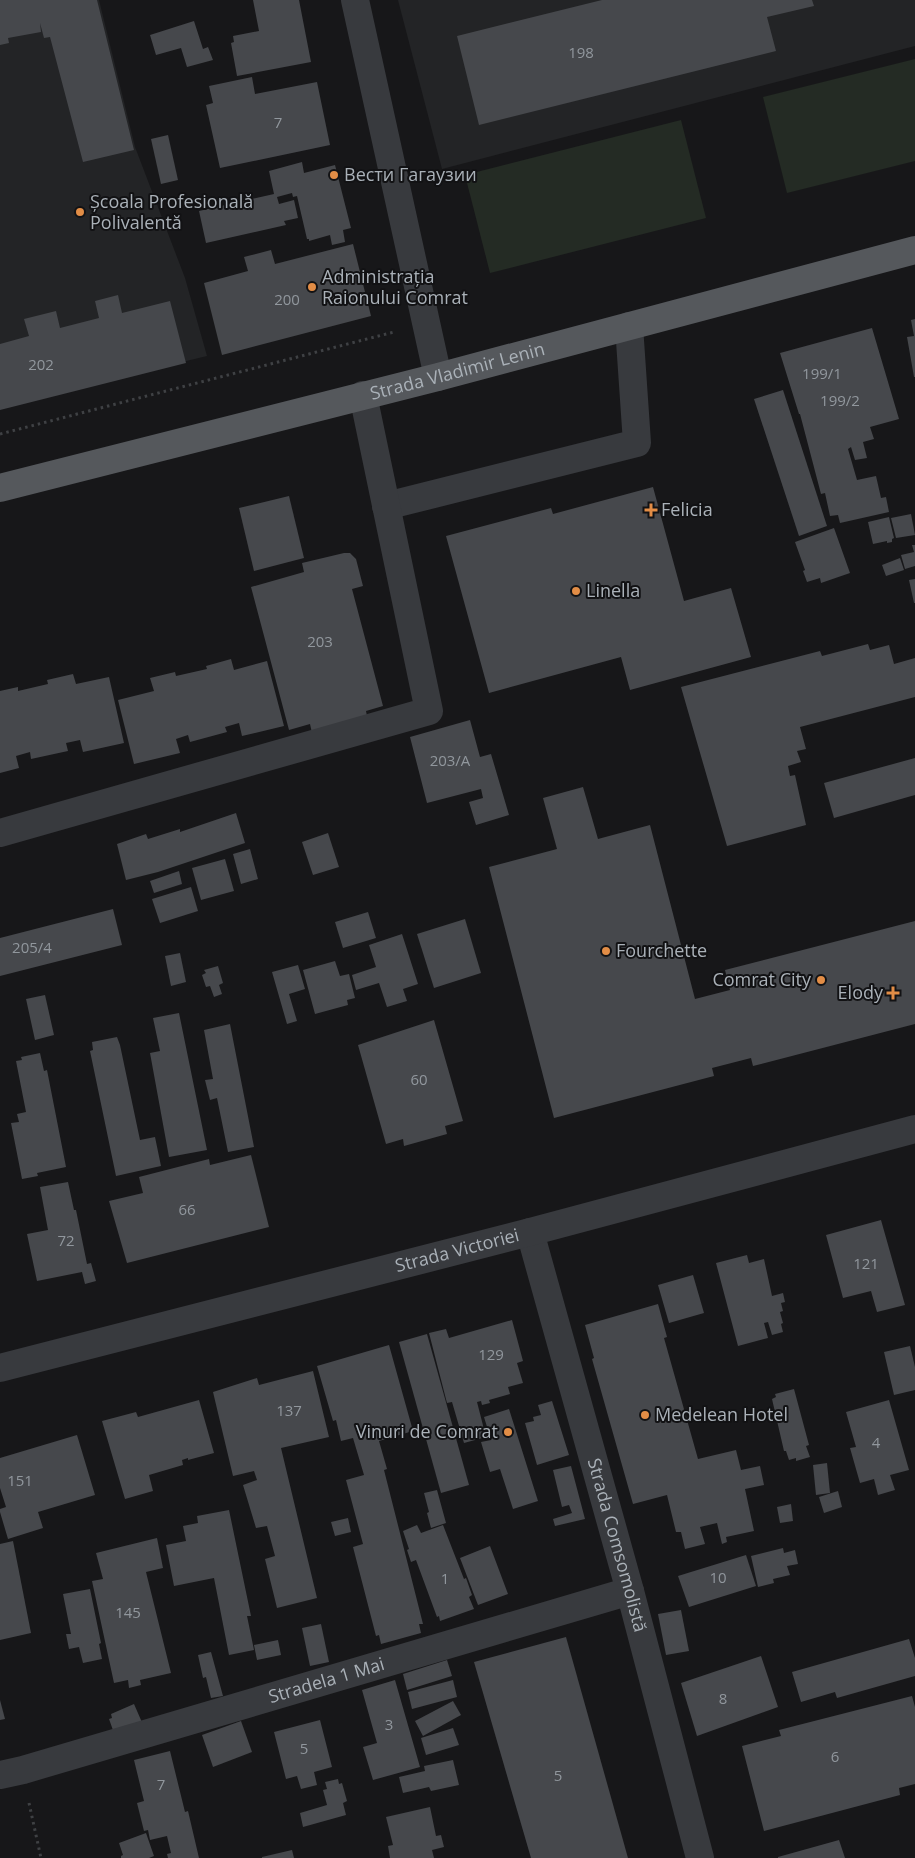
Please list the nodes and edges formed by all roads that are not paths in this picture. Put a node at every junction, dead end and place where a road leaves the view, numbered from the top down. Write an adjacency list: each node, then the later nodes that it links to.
1 (355, 0): 4 (street)
2 (915, 250): 3 (main road, Strada Vladimir Lenin)
3 (628, 326): 4 (main road, Strada Vladimir Lenin); 7 (street)
4 (438, 377): 5 (main road, Strada Vladimir Lenin)
5 (363, 396): 6 (main road, Strada Vladimir Lenin); 7 (street)
6 (0, 488)
7 (386, 506): 8 (street)
8 (0, 833)
9 (915, 1130): 10 (street, Strada Victoriei)
10 (530, 1232): 11 (street, Strada Victoriei); 12 (street, Strada Comsomolistă)
11 (0, 1368)
12 (630, 1591): 13 (street, Stradela 1 Mai); 14 (street, Strada Comsomolistă)
13 (11, 1772)
14 (700, 1858)

